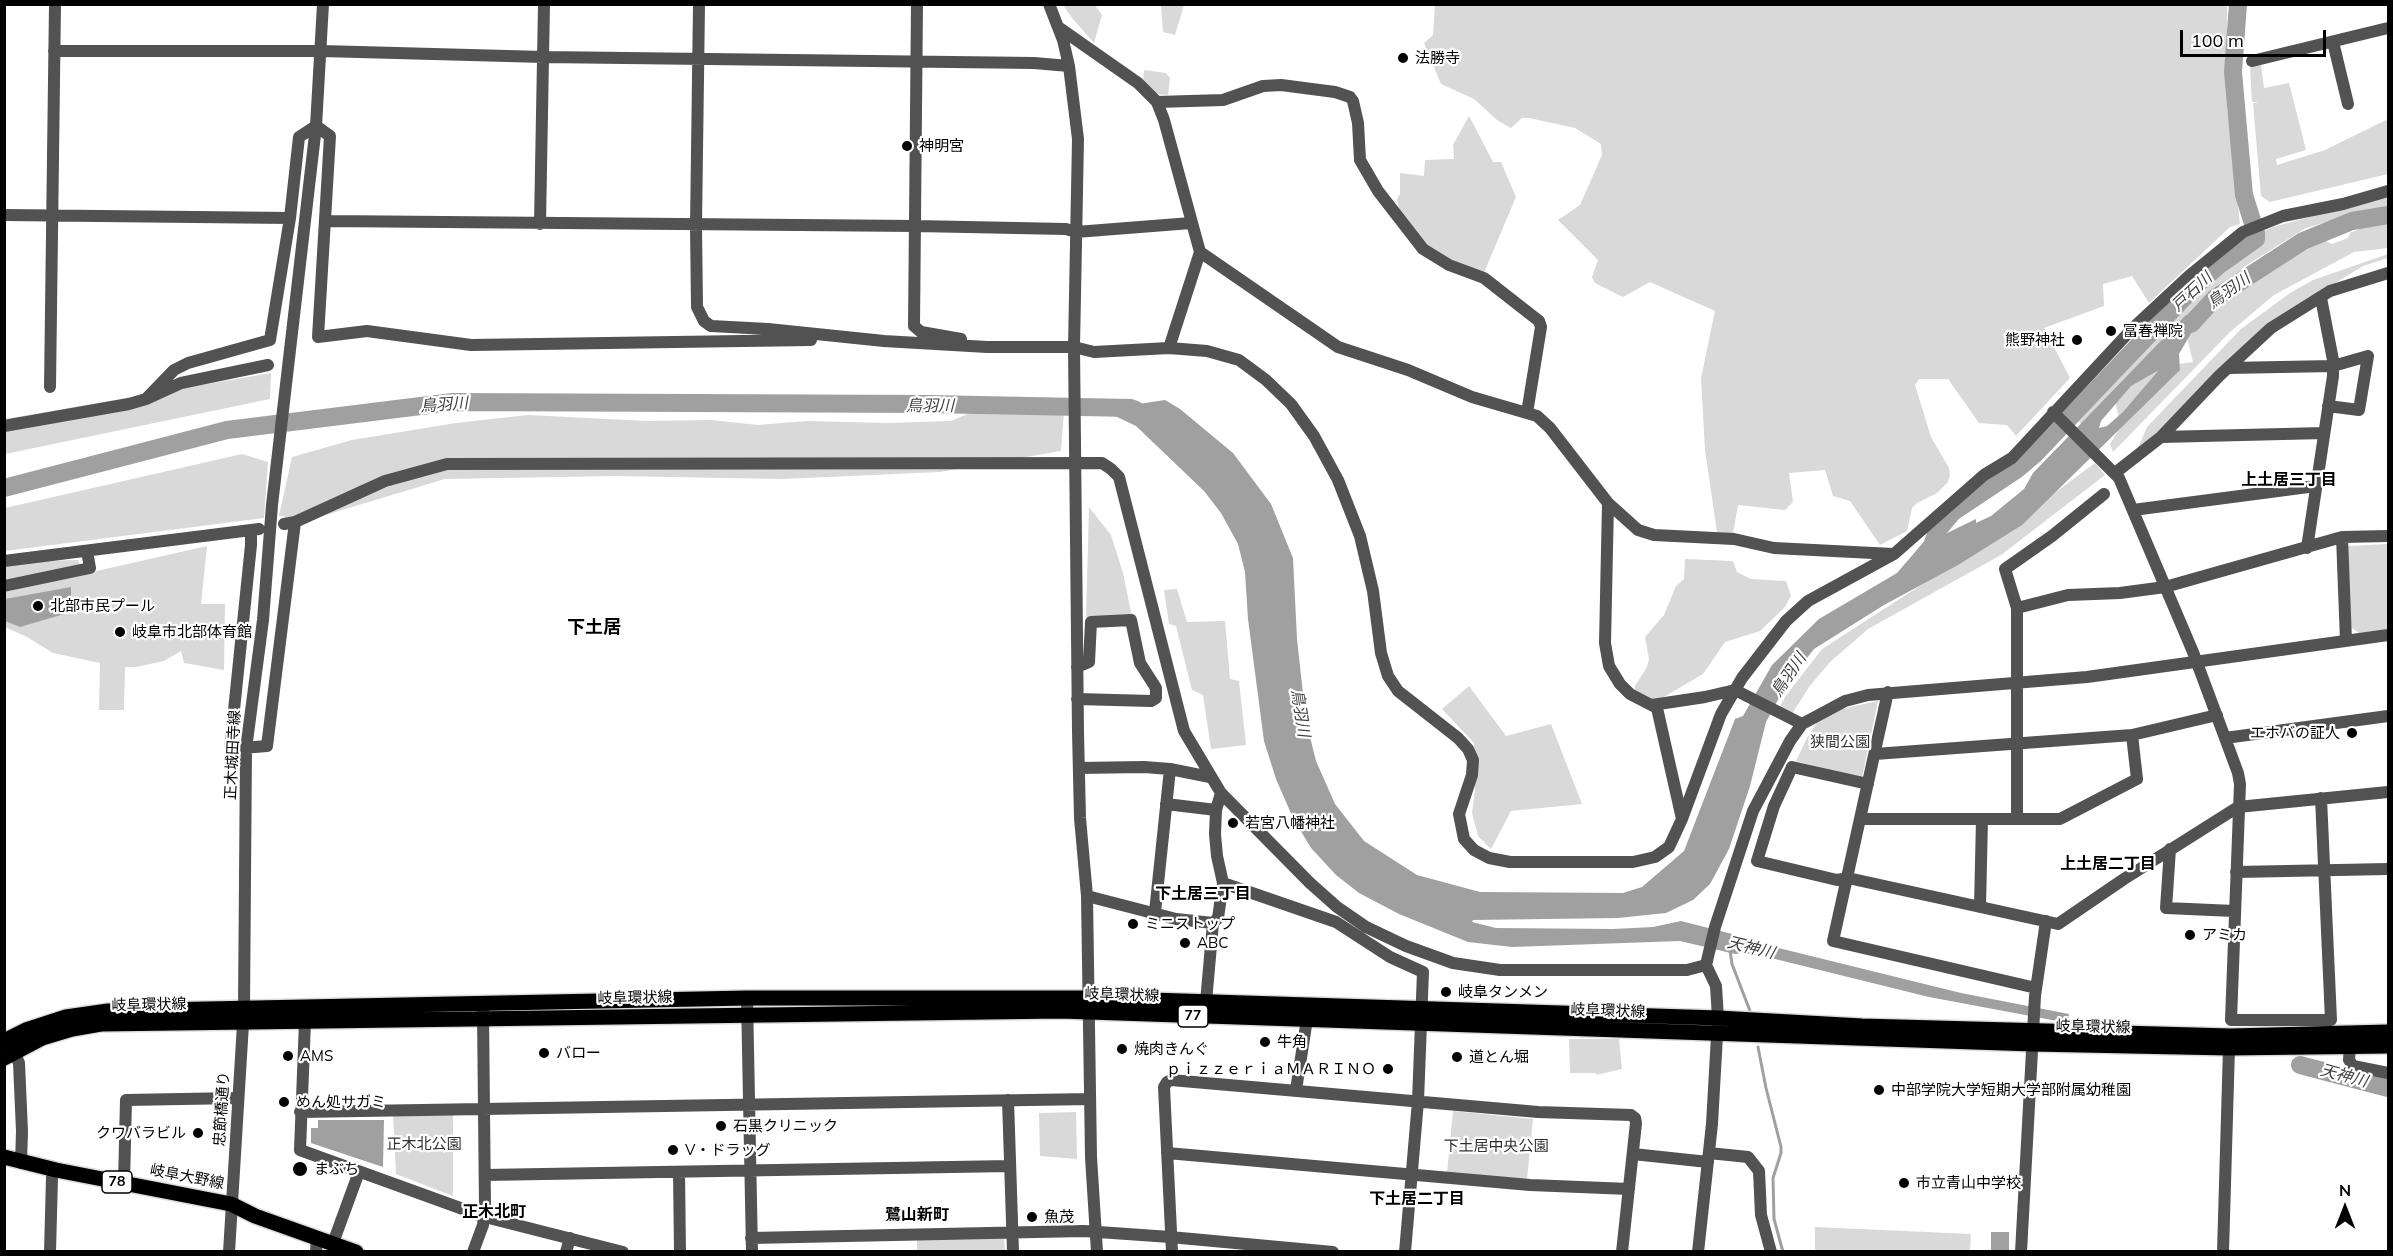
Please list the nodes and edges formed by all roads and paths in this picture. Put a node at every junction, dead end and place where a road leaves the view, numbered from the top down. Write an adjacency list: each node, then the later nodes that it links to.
1 (54, 4): 10 (street)
2 (323, 4): 11 (street)
3 (544, 4): 12 (street)
4 (699, 4): 13 (street)
5 (917, 4): 14 (street)
6 (1049, 4): 7 (street)
7 (1057, 26): 16 (street); 17 (street)
8 (2388, 28): 9 (street)
9 (2333, 42): 15 (street); 18 (street)
10 (54, 51): 11 (street); 22 (street)
11 (322, 51): 12 (street); 19 (street, 正木城田寺線)
12 (544, 57): 13 (street); 26 (street)
13 (699, 59): 14 (street); 27 (street)
14 (916, 61): 16 (street); 28 (street)
15 (2252, 61)
16 (1069, 66): 29 (street)
17 (1157, 102): 25 (street); 43 (street)
18 (2349, 104)
19 (316, 126): 23 (street); 24 (street); 78 (street, 正木城田寺線)
20 (2388, 191): 44 (street)
21 (4, 215): 22 (street)
22 (52, 216): 23 (street); 40 (street)
23 (290, 218): 41 (street)
24 (326, 221): 26 (street); 33 (street)
25 (1191, 222): 29 (street); 30 (street)
26 (540, 224): 27 (street)
27 (696, 226): 28 (street); 33 (street)
28 (916, 226): 29 (street); 34 (street)
29 (1076, 232): 36 (street)
30 (1200, 252): 35 (street); 43 (street)
31 (2388, 273): 32 (street)
32 (2321, 298): 38 (street); 39 (street)
33 (867, 340): 34 (street)
34 (987, 347): 36 (street)
35 (1169, 348): 36 (street); 91 (street)
36 (1074, 351): 48 (street)
37 (268, 365): 41 (street)
38 (2333, 366): 39 (street); 42 (street); 42 (street)
39 (2228, 368): 47 (street)
40 (50, 387)
41 (146, 399): 45 (street)
42 (2328, 406): 46 (street)
43 (1527, 413): 52 (street)
44 (2056, 414): 49 (street); 58 (street)
45 (4, 426)
46 (2324, 433): 47 (street); 50 (street)
47 (2161, 437): 49 (street)
48 (1074, 459): 66 (street); 78 (street); 82 (street)
49 (2112, 471): 53 (street)
50 (2316, 486): 53 (street); 56 (street)
51 (2104, 494): 62 (street)
52 (1608, 503): 58 (street); 71 (street)
53 (2133, 510): 61 (street)
54 (2388, 536): 55 (street)
55 (2342, 537): 56 (street); 64 (street)
56 (2307, 548): 61 (street)
57 (87, 551): 59 (street); 60 (street); 78 (street)
58 (1894, 554): 68 (street)
59 (4, 561)
60 (4, 586)
61 (2165, 587): 62 (street); 65 (street)
62 (2017, 608): 67 (street)
63 (2388, 635): 64 (street)
64 (2346, 641): 65 (street)
65 (2196, 661): 67 (street); 72 (street)
66 (1077, 667): 70 (street); 70 (street)
67 (2018, 681): 69 (street); 77 (street)
68 (1735, 690): 71 (street); 74 (street); 91 (street)
69 (1888, 692): 74 (street); 79 (street)
70 (1077, 699): 80 (street)
71 (1652, 705): 91 (street)
72 (2217, 715): 75 (street); 76 (street)
73 (2388, 716): 76 (street)
74 (1798, 722): 106 (street)
75 (2132, 735): 77 (street); 90 (street)
76 (2225, 738): 88 (street)
77 (2018, 744): 79 (street); 90 (street)
78 (246, 749): 112 (street, 正木城田寺線)
79 (1875, 754): 83 (street)
80 (1078, 768): 81 (street); 100 (street)
81 (1170, 769): 82 (street); 87 (street)
82 (1210, 777): 85 (street)
83 (1868, 784): 92 (street); 98 (street)
84 (2388, 792): 86 (street)
85 (1221, 793): 89 (street); 106 (street)
86 (2321, 798): 88 (street); 96 (street)
87 (1166, 804): 89 (street); 103 (street)
88 (2238, 807): 94 (street); 97 (street)
89 (1216, 810): 99 (street)
90 (2017, 818): 93 (street)
91 (1682, 819)
92 (1861, 819): 93 (street); 98 (street)
93 (1982, 819): 101 (street)
94 (2170, 849): 102 (street); 104 (street)
95 (2388, 869): 96 (street)
96 (2325, 871): 97 (street); 102 (street)
97 (2236, 872): 102 (street)
98 (1848, 878): 101 (street); 107 (street)
99 (1223, 883): 105 (street); 113 (street)
100 (1087, 896): 103 (street); 110 (street)
101 (1980, 907): 104 (street)
102 (2234, 911)
103 (1155, 912): 105 (street)
104 (2046, 921): 107 (street)
105 (1213, 923): 108 (street)
106 (1706, 965): 117 (street)
107 (2036, 992): 119 (street)
108 (1206, 1002): 110 (main road, 岐阜環状線 / 77); 113 (main road, 岐阜環状線 / 77)
109 (483, 1003): 111 (main road, 岐阜環状線 / 77); 112 (main road, 岐阜環状線 / 77); 114 (street)
110 (1088, 1005): 111 (main road, 岐阜環状線 / 77); 115 (main road, 岐阜環状線 / 77); 127 (street)
111 (748, 1006): 114 (main road, 岐阜環状線 / 77); 130 (street)
112 (244, 1015): 116 (main road, 岐阜環状線 / 77); 123 (main road, 岐阜環状線 / 77); 126 (street, 忠節橋通り)
113 (1423, 1017): 115 (main road, 岐阜環状線 / 77); 117 (main road, 岐阜環状線 / 77); 129 (street)
114 (483, 1019): 116 (main road, 岐阜環状線 / 77); 131 (street)
115 (1307, 1019): 125 (street)
116 (305, 1021): 132 (street)
117 (1718, 1025): 119 (main road, 岐阜環状線 / 77); 136 (street)
118 (2388, 1032): 119 (main road, 岐阜環状線 / 77)
119 (2033, 1033): 122 (main road, 岐阜環状線 / 77); 173 (street)
120 (2388, 1046): 121 (main road, 岐阜環状線 / 77)
121 (2350, 1047): 122 (main road, 岐阜環状線 / 77); 124 (street)
122 (2229, 1048): 174 (street)
123 (8, 1050): 137 (street)
124 (2388, 1073)
125 (1296, 1090): 129 (street); 133 (street)
126 (238, 1098): 146 (street); 148 (street, 忠節橋通り)
127 (1090, 1099): 128 (street); 151 (street)
128 (1008, 1100): 130 (street); 139 (street)
129 (1418, 1101): 134 (street); 143 (street)
130 (749, 1104): 131 (street); 140 (street)
131 (484, 1109): 132 (street); 144 (street)
132 (300, 1112): 141 (street)
133 (1167, 1153): 143 (street); 152 (street)
134 (1633, 1154): 136 (street); 147 (street)
135 (4, 1158): 137 (main road, 岐阜大野線 / 78)
136 (1708, 1158): 171 (street); 172 (street)
137 (21, 1163): 146 (main road, 岐阜大野線 / 78)
138 (4, 1166): 145 (main road, 岐阜大野線 / 78)
139 (1010, 1166): 140 (street); 150 (street)
140 (751, 1171): 142 (street); 154 (street)
141 (359, 1172): 149 (street); 155 (street)
142 (679, 1172): 144 (street); 163 (street)
143 (1412, 1174): 147 (street); 169 (street)
144 (485, 1175): 149 (street)
145 (52, 1177): 148 (main road, 岐阜大野線 / 78); 157 (street)
146 (124, 1183): 148 (main road, 岐阜大野線 / 78)
147 (1629, 1189): 170 (street)
148 (231, 1209): 156 (main road, 岐阜大野線 / 78); 158 (street, 忠節橋通り)
149 (485, 1217): 153 (street); 160 (street)
150 (1012, 1232): 151 (street); 154 (street); 165 (street)
151 (1096, 1232): 152 (street); 166 (street)
152 (1170, 1237): 167 (street); 168 (street)
153 (570, 1238): 161 (street); 162 (street)
154 (751, 1238): 164 (street)
155 (333, 1243): 156 (main road, 岐阜大野線 / 78); 159 (main road, 岐阜大野線 / 78)
156 (317, 1244)
157 (50, 1251)
158 (229, 1251)
159 (356, 1251)
160 (473, 1251)
161 (566, 1251)
162 (623, 1251)
163 (680, 1251)
164 (752, 1251)
165 (1013, 1251)
166 (1097, 1251)
167 (1172, 1251)
168 (1333, 1251)
169 (1405, 1251)
170 (1622, 1251)
171 (1698, 1251)
172 (1771, 1251)
173 (2021, 1251)
174 (2223, 1251)

